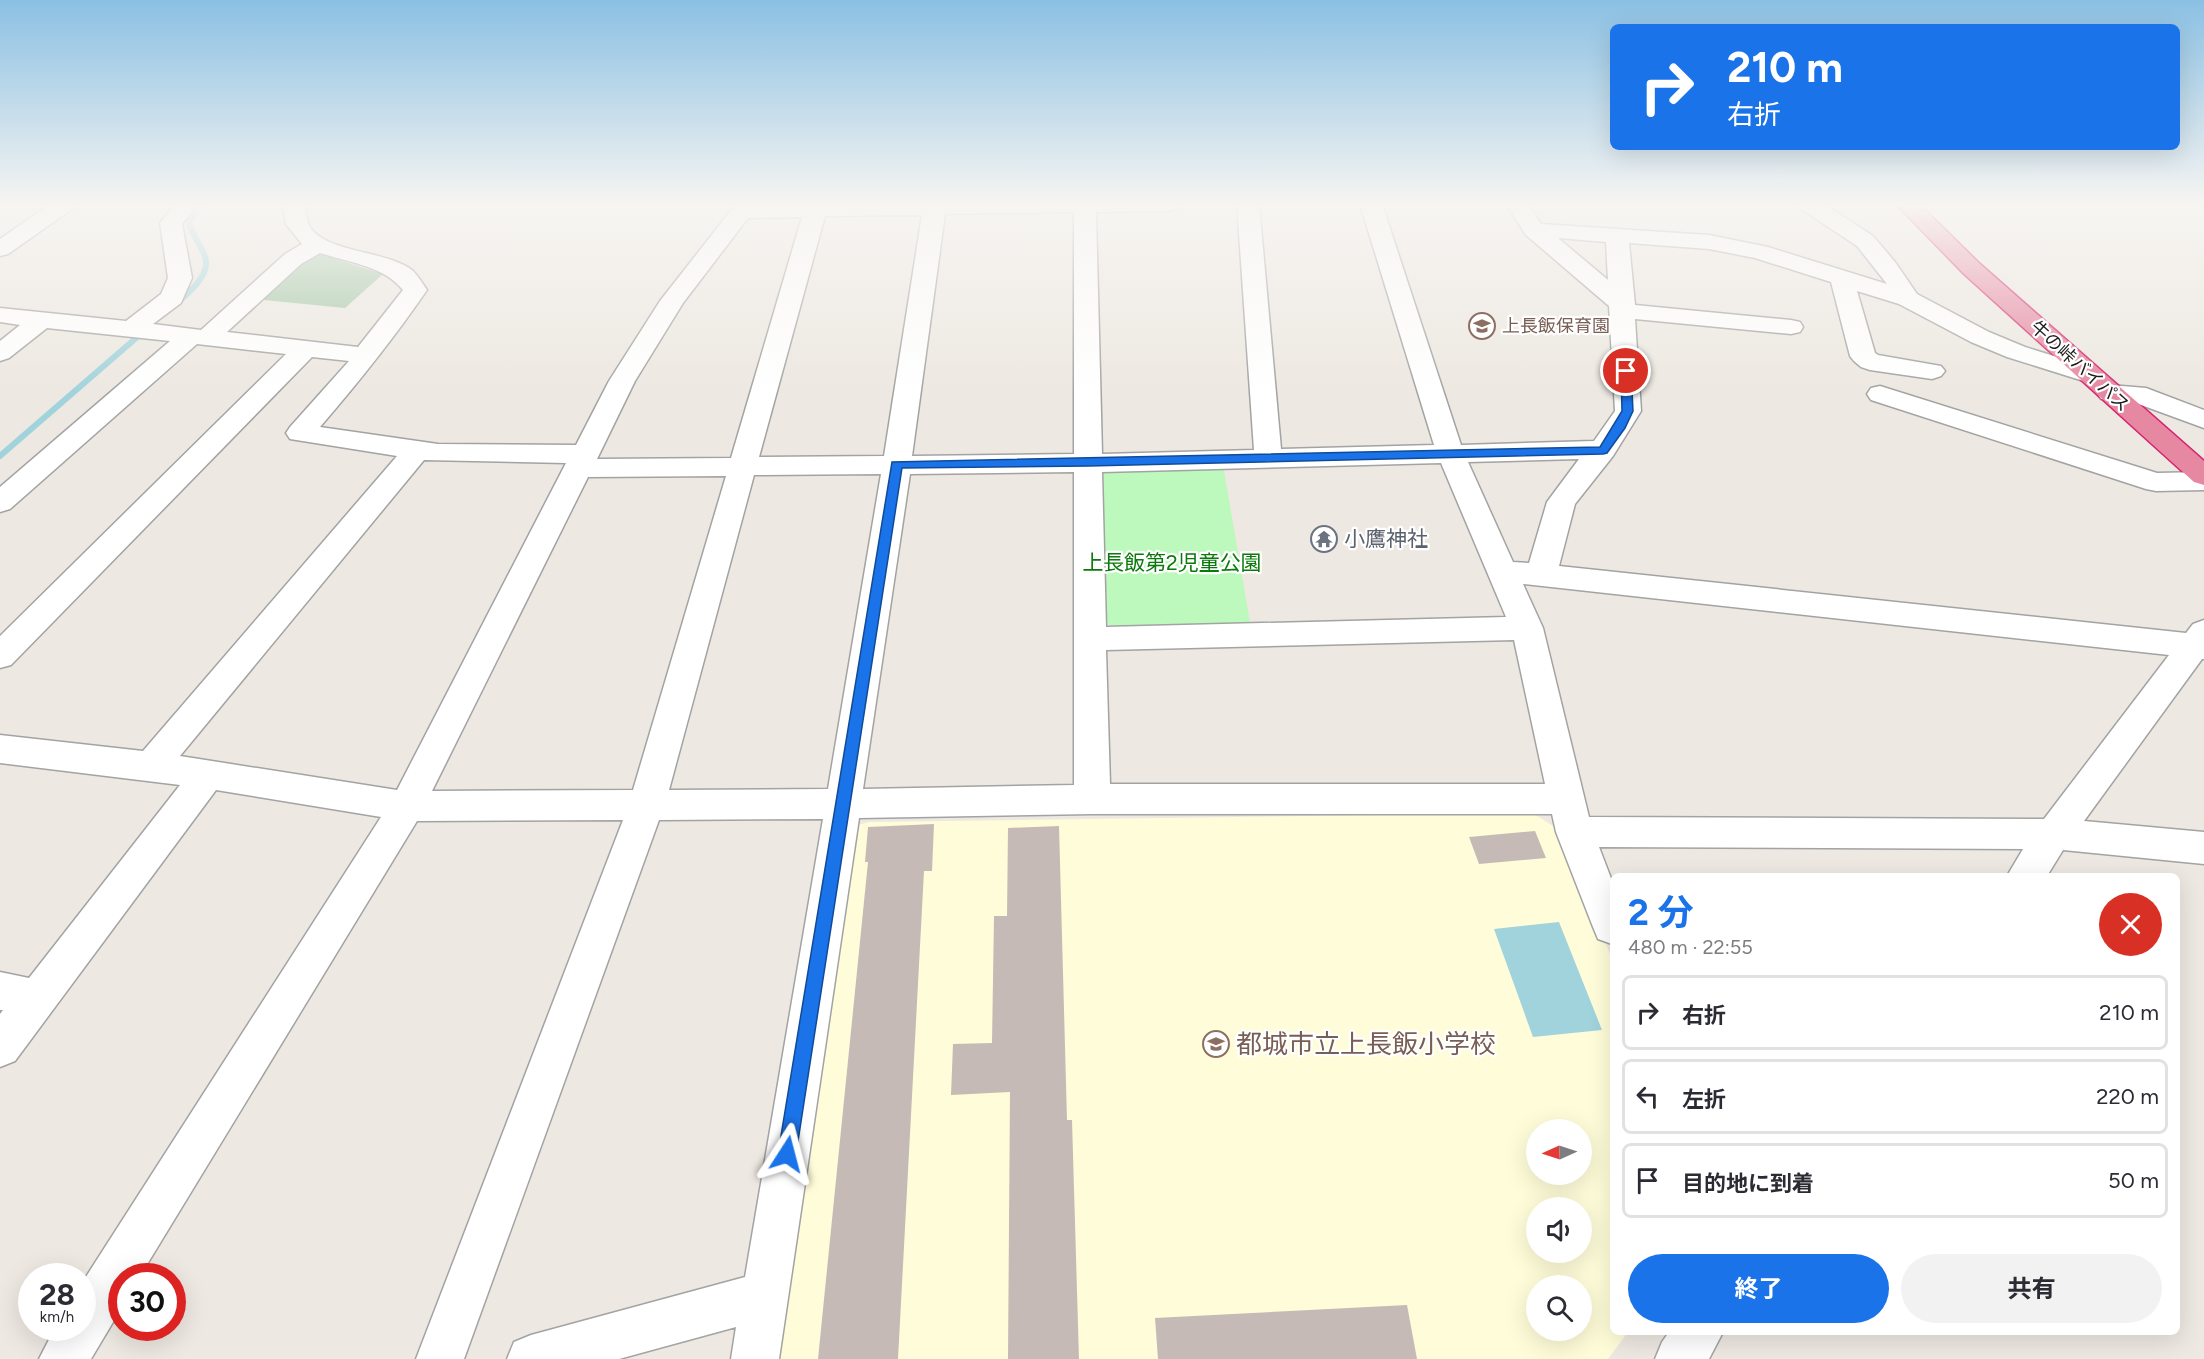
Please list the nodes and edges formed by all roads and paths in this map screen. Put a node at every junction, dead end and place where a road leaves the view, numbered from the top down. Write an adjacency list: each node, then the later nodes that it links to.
1 (178, 267): 21 (street)
2 (283, 267): 22 (street)
3 (391, 267): 25 (street)
4 (698, 267): 35 (street)
5 (799, 267): 38 (street)
6 (925, 267): 37 (street)
7 (1086, 267): 36 (street)
8 (1253, 267): 34 (street)
9 (1391, 267): 33 (street)
10 (1577, 267): 17 (street)
11 (1620, 267): 17 (street)
12 (1807, 267): 15 (street)
13 (1887, 267): 16 (street)
14 (1970, 267): 27 (highway, 牛の峠バイパス)
15 (1842, 278): 16 (street); 26 (street)
16 (1908, 299): 27 (street)
17 (1623, 308): 20 (street); 32 (street)
18 (0, 315): 19 (street)
19 (43, 319): 21 (street); 24 (street)
20 (1791, 327)
21 (132, 328): 22 (street)
22 (199, 336): 23 (street); 40 (street)
23 (306, 348): 25 (street); 46 (street)
24 (0, 353)
25 (364, 355): 31 (street)
26 (1932, 370)
27 (2090, 375): 28 (highway, 牛の峠バイパス)
28 (2110, 393): 30 (street); 39 (highway, 牛の峠バイパス)
29 (1880, 394): 39 (street)
30 (2204, 420)
31 (417, 450): 35 (street); 48 (street)
32 (1603, 450): 33 (street); 42 (street)
33 (1451, 455): 34 (street); 41 (street)
34 (1269, 458): 36 (street)
35 (581, 461): 38 (street); 53 (street)
36 (1088, 463): 37 (street); 44 (street)
37 (897, 465): 38 (street); 52 (street)
38 (744, 468): 51 (street)
39 (2203, 475)
40 (0, 502)
41 (1502, 571): 42 (street); 43 (street)
42 (1542, 575): 45 (street)
43 (1527, 628): 44 (street); 54 (street)
44 (1089, 639): 50 (street)
45 (2201, 641): 55 (street)
46 (0, 656)
47 (0, 749): 48 (street)
48 (151, 766): 49 (street)
49 (208, 775): 53 (street); 59 (street)
50 (1092, 799): 52 (street); 54 (street)
51 (647, 804): 52 (street); 53 (street); 66 (street)
52 (843, 804): 61 (street)
53 (407, 806): 62 (street)
54 (1570, 815): 55 (street); 58 (street)
55 (2054, 834): 56 (street); 57 (street)
56 (2204, 848)
57 (2028, 873)
58 (1610, 922)
59 (19, 995): 60 (street)
60 (0, 1047)
61 (765, 1295): 67 (street); 68 (street)
62 (96, 1305)
63 (1697, 1335): 69 (street)
64 (74, 1341): 65 (street)
65 (63, 1359)
66 (440, 1359)
67 (531, 1359)
68 (754, 1359)
69 (1679, 1359)

